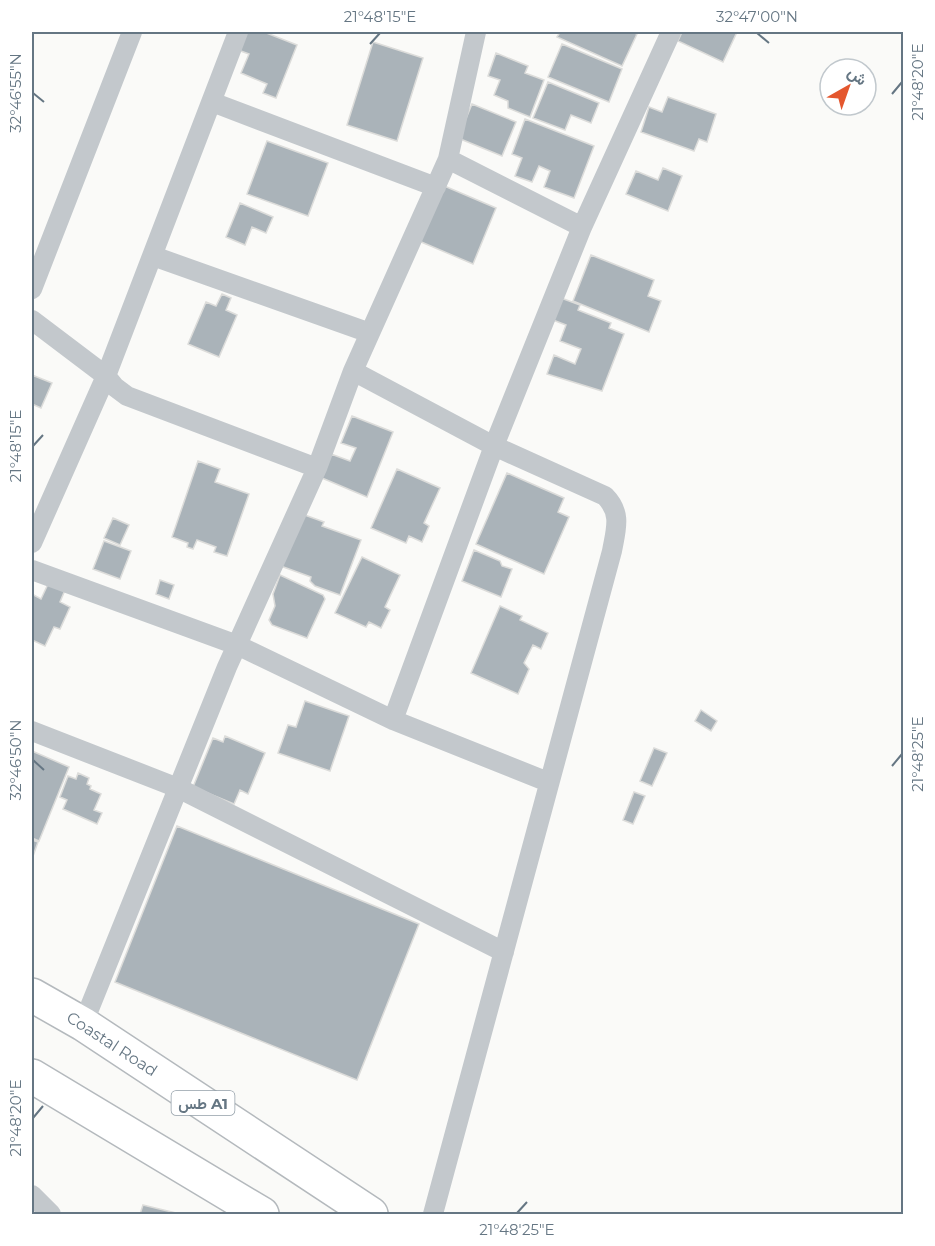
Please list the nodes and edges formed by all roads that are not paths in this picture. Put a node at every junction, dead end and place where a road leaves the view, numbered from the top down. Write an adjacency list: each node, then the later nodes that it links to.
1 (132, 32): 10 (street)
2 (477, 32): 6 (street)
3 (671, 32): 8 (street)
4 (234, 34): 5 (street)
5 (212, 102): 7 (street); 9 (street)
6 (447, 159): 7 (street); 8 (street)
7 (435, 187): 12 (street)
8 (582, 227): 15 (street)
9 (153, 256): 12 (street); 14 (street)
10 (32, 289)
11 (32, 320): 14 (street)
12 (370, 333): 13 (street)
13 (353, 372): 15 (street); 16 (street)
14 (106, 376): 16 (street); 17 (street)
15 (494, 446): 20 (street); 22 (street)
16 (317, 468): 19 (street)
17 (32, 543)
18 (32, 570): 19 (street)
19 (237, 645): 20 (street); 23 (street)
20 (393, 720): 22 (street)
21 (32, 731): 23 (street)
22 (548, 782): 24 (street)
23 (178, 788): 24 (street); 26 (street)
24 (504, 952): 32 (street)
25 (32, 995): 26 (highway, Coastal Road / طس A1)
26 (83, 1024): 31 (highway, Coastal Road / طس A1)
27 (32, 1077): 30 (highway)
28 (32, 1195): 29 (street)
29 (51, 1215)
30 (262, 1215)
31 (371, 1215)
32 (433, 1215)

